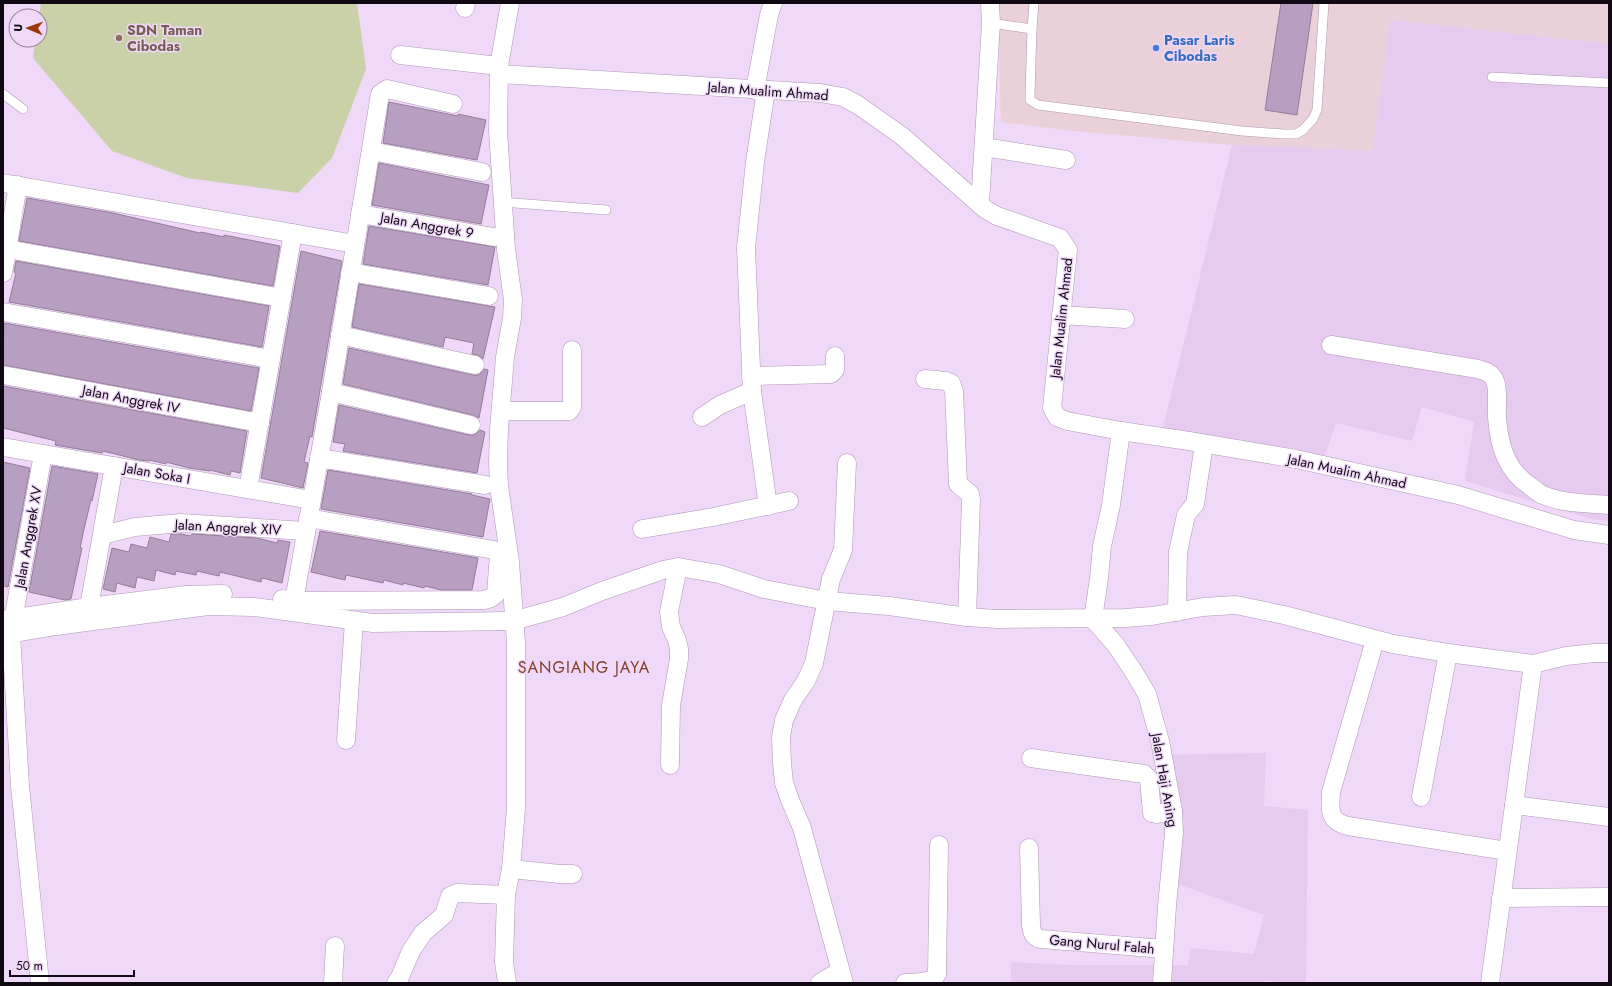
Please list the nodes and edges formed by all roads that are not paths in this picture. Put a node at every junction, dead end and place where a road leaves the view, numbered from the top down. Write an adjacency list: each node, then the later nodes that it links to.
1 (510, 3): 9 (street)
2 (773, 3): 12 (street)
3 (990, 3): 6 (street)
4 (1034, 3): 7 (lane)
5 (1324, 3): 7 (lane)
6 (991, 23): 7 (lane); 16 (street)
7 (1032, 29)
8 (400, 55): 9 (street, Jalan Mualim Ahmad)
9 (499, 70): 12 (street, Jalan Mualim Ahmad); 21 (street)
10 (1492, 77): 11 (lane)
11 (1609, 83)
12 (760, 90): 22 (street, Jalan Mualim Ahmad); 44 (street)
13 (3, 94): 15 (lane)
14 (453, 104): 17 (street)
15 (23, 109)
16 (984, 147): 18 (street); 22 (street)
17 (371, 151): 19 (street); 24 (street)
18 (1066, 160)
19 (482, 172)
20 (11, 184): 25 (street); 28 (street)
21 (502, 202): 23 (lane); 46 (street)
22 (980, 204): 34 (street, Jalan Mualim Ahmad)
23 (606, 210)
24 (360, 214): 26 (street, Jalan Anggrek 9); 27 (street)
25 (293, 234): 27 (street); 32 (street)
26 (494, 237)
27 (355, 244): 29 (street)
28 (7, 249): 30 (street); 32 (street)
29 (350, 272): 31 (street); 36 (street)
30 (3, 273)
31 (489, 296)
32 (282, 298): 40 (street)
33 (3, 312): 40 (street)
34 (1060, 315): 35 (street); 50 (street, Jalan Mualim Ahmad)
35 (1125, 319)
36 (340, 335): 41 (street); 45 (street)
37 (1331, 345): 61 (street)
38 (572, 350): 46 (street)
39 (835, 356): 44 (street)
40 (271, 359): 48 (street)
41 (475, 365)
42 (3, 374): 48 (street, Jalan Anggrek IV)
43 (925, 379): 72 (street)
44 (751, 384): 47 (street); 62 (street)
45 (331, 392): 49 (street); 54 (street)
46 (500, 411): 75 (street)
47 (702, 417)
48 (260, 423): 58 (street)
49 (471, 425)
50 (1121, 431): 51 (street, Jalan Mualim Ahmad); 73 (street)
51 (1204, 444): 66 (street, Jalan Mualim Ahmad); 71 (street)
52 (3, 447): 53 (street, Jalan Soka I)
53 (43, 454): 56 (street, Jalan Soka I); 76 (street, Jalan Anggrek XV)
54 (319, 458): 57 (street); 59 (street)
55 (847, 463): 69 (street)
56 (114, 466): 58 (street, Jalan Soka I); 65 (street)
57 (485, 485)
58 (248, 489): 59 (street, Jalan Soka I)
59 (311, 500): 63 (street)
60 (789, 501): 62 (street)
61 (1609, 505)
62 (768, 506): 64 (street)
63 (307, 524): 65 (street, Jalan Anggrek XIV); 68 (street); 68 (street, Jalan Anggrek XIV)
64 (642, 529)
65 (102, 535): 70 (street)
66 (1609, 535)
67 (678, 567): 69 (street); 75 (street); 83 (street)
68 (294, 601): 70 (street)
69 (827, 601): 72 (street); 98 (street)
70 (88, 607): 76 (street)
71 (1177, 612): 73 (street); 77 (street)
72 (967, 616): 73 (street)
73 (1093, 619): 86 (street, Jalan Haji Aning)
74 (354, 621): 75 (street); 76 (street); 81 (street)
75 (513, 621): 91 (street)
76 (8, 627): 99 (street, Jalan Anggrek XV)
77 (1375, 640): 78 (street); 90 (street)
78 (1448, 653): 80 (street); 84 (street)
79 (1609, 653): 80 (street)
80 (1533, 664): 85 (street)
81 (346, 740)
82 (1031, 758): 86 (street)
83 (670, 765)
84 (1420, 797)
85 (1514, 805): 87 (street); 90 (street)
86 (1173, 811): 97 (street, Jalan Haji Aning)
87 (1609, 818)
88 (939, 845): 104 (street)
89 (1029, 848): 97 (street, Gang Nurul Falah)
90 (1507, 851): 95 (street)
91 (511, 869): 92 (street); 93 (street)
92 (573, 874)
93 (506, 895): 101 (street); 102 (street)
94 (1609, 897): 95 (street)
95 (1501, 898): 106 (street)
96 (335, 946): 100 (street)
97 (1164, 948): 105 (street, Jalan Haji Aning)
98 (842, 977): 103 (street)
99 (40, 983)
100 (333, 983)
101 (396, 983)
102 (507, 983)
103 (820, 983)
104 (905, 983)
105 (1162, 983)
106 (1490, 983)

